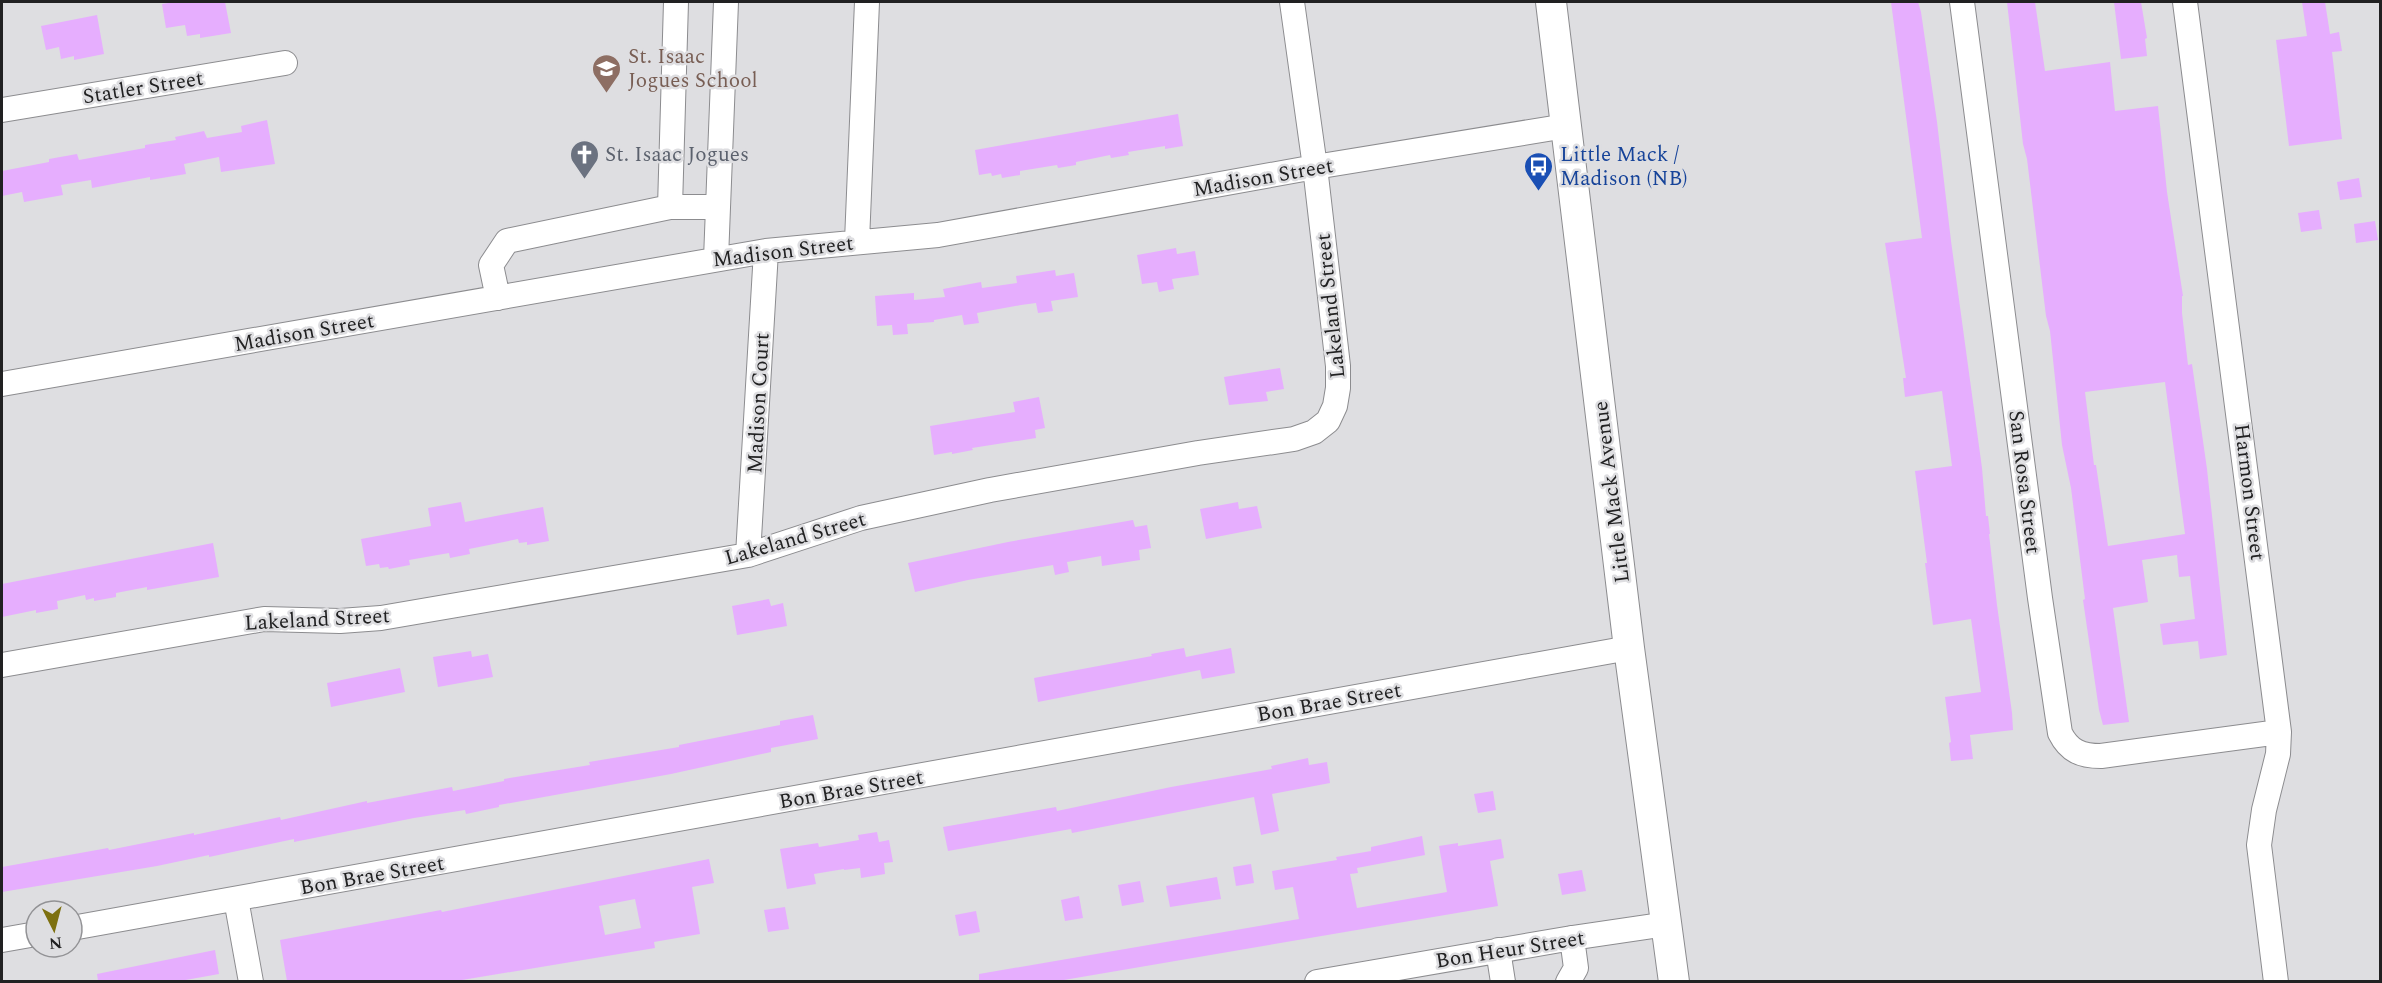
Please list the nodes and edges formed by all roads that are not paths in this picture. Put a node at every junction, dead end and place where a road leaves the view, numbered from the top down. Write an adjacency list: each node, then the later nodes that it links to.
1 (676, 2): 12 (street)
2 (726, 2): 13 (street)
3 (867, 2): 14 (street)
4 (1292, 2): 11 (street, Lakeland Street)
5 (1551, 2): 10 (main road, Little Mack Avenue)
6 (1962, 2): 22 (street, San Rosa Street)
7 (2186, 2): 22 (street, Harmon Street)
8 (285, 63): 9 (street, Statler Street)
9 (2, 110)
10 (1566, 126): 11 (street, Madison Street); 20 (main road, Little Mack Avenue)
11 (1315, 167): 14 (street, Madison Street); 19 (street, Lakeland Street)
12 (670, 207): 13 (street); 17 (street)
13 (718, 207): 16 (street)
14 (857, 241): 15 (street, Madison Street)
15 (766, 251): 16 (street, Madison Street); 19 (street, Madison Court)
16 (716, 260): 17 (street, Madison Street)
17 (498, 298): 18 (street, Madison Street)
18 (2, 384)
19 (748, 555): 21 (street, Lakeland Street)
20 (1629, 648): 23 (street, Bon Brae Street); 24 (main road, Little Mack Avenue)
21 (2, 665)
22 (2279, 732): 35 (street, Harmon Street)
23 (236, 899): 25 (street, Bon Brae Street); 30 (street)
24 (1667, 924): 27 (street, Bon Heur Street); 34 (main road, Little Mack Avenue)
25 (84, 926)
26 (24, 936): 28 (street)
27 (1572, 938): 29 (street, Bon Heur Street); 33 (street)
28 (2, 940)
29 (1498, 950): 31 (street, Bon Heur Street); 32 (street)
30 (251, 981)
31 (1317, 981)
32 (1503, 981)
33 (1568, 981)
34 (1674, 981)
35 (2276, 981)

